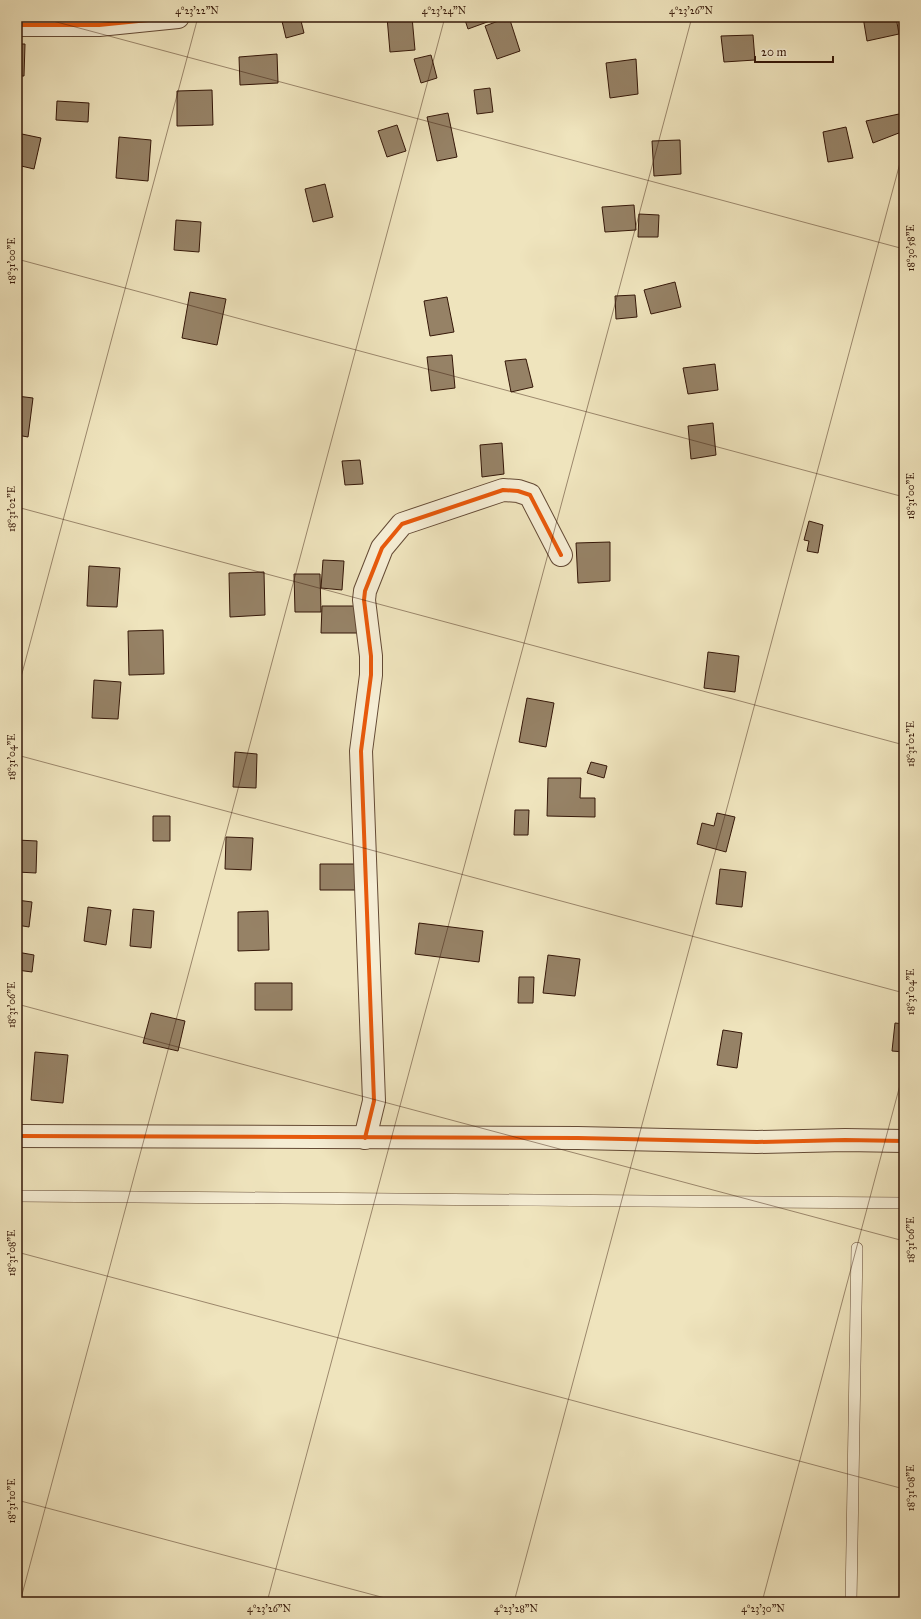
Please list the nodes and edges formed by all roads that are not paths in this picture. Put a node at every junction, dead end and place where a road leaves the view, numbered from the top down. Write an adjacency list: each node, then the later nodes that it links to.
1 (178, 17): 2 (street)
2 (17, 25)
3 (561, 555): 5 (street)
4 (17, 1136): 5 (street)
5 (365, 1138): 6 (street)
6 (904, 1140)
7 (17, 1196): 8 (lane)
8 (904, 1203)
9 (857, 1248): 10 (lane)
10 (851, 1602)

